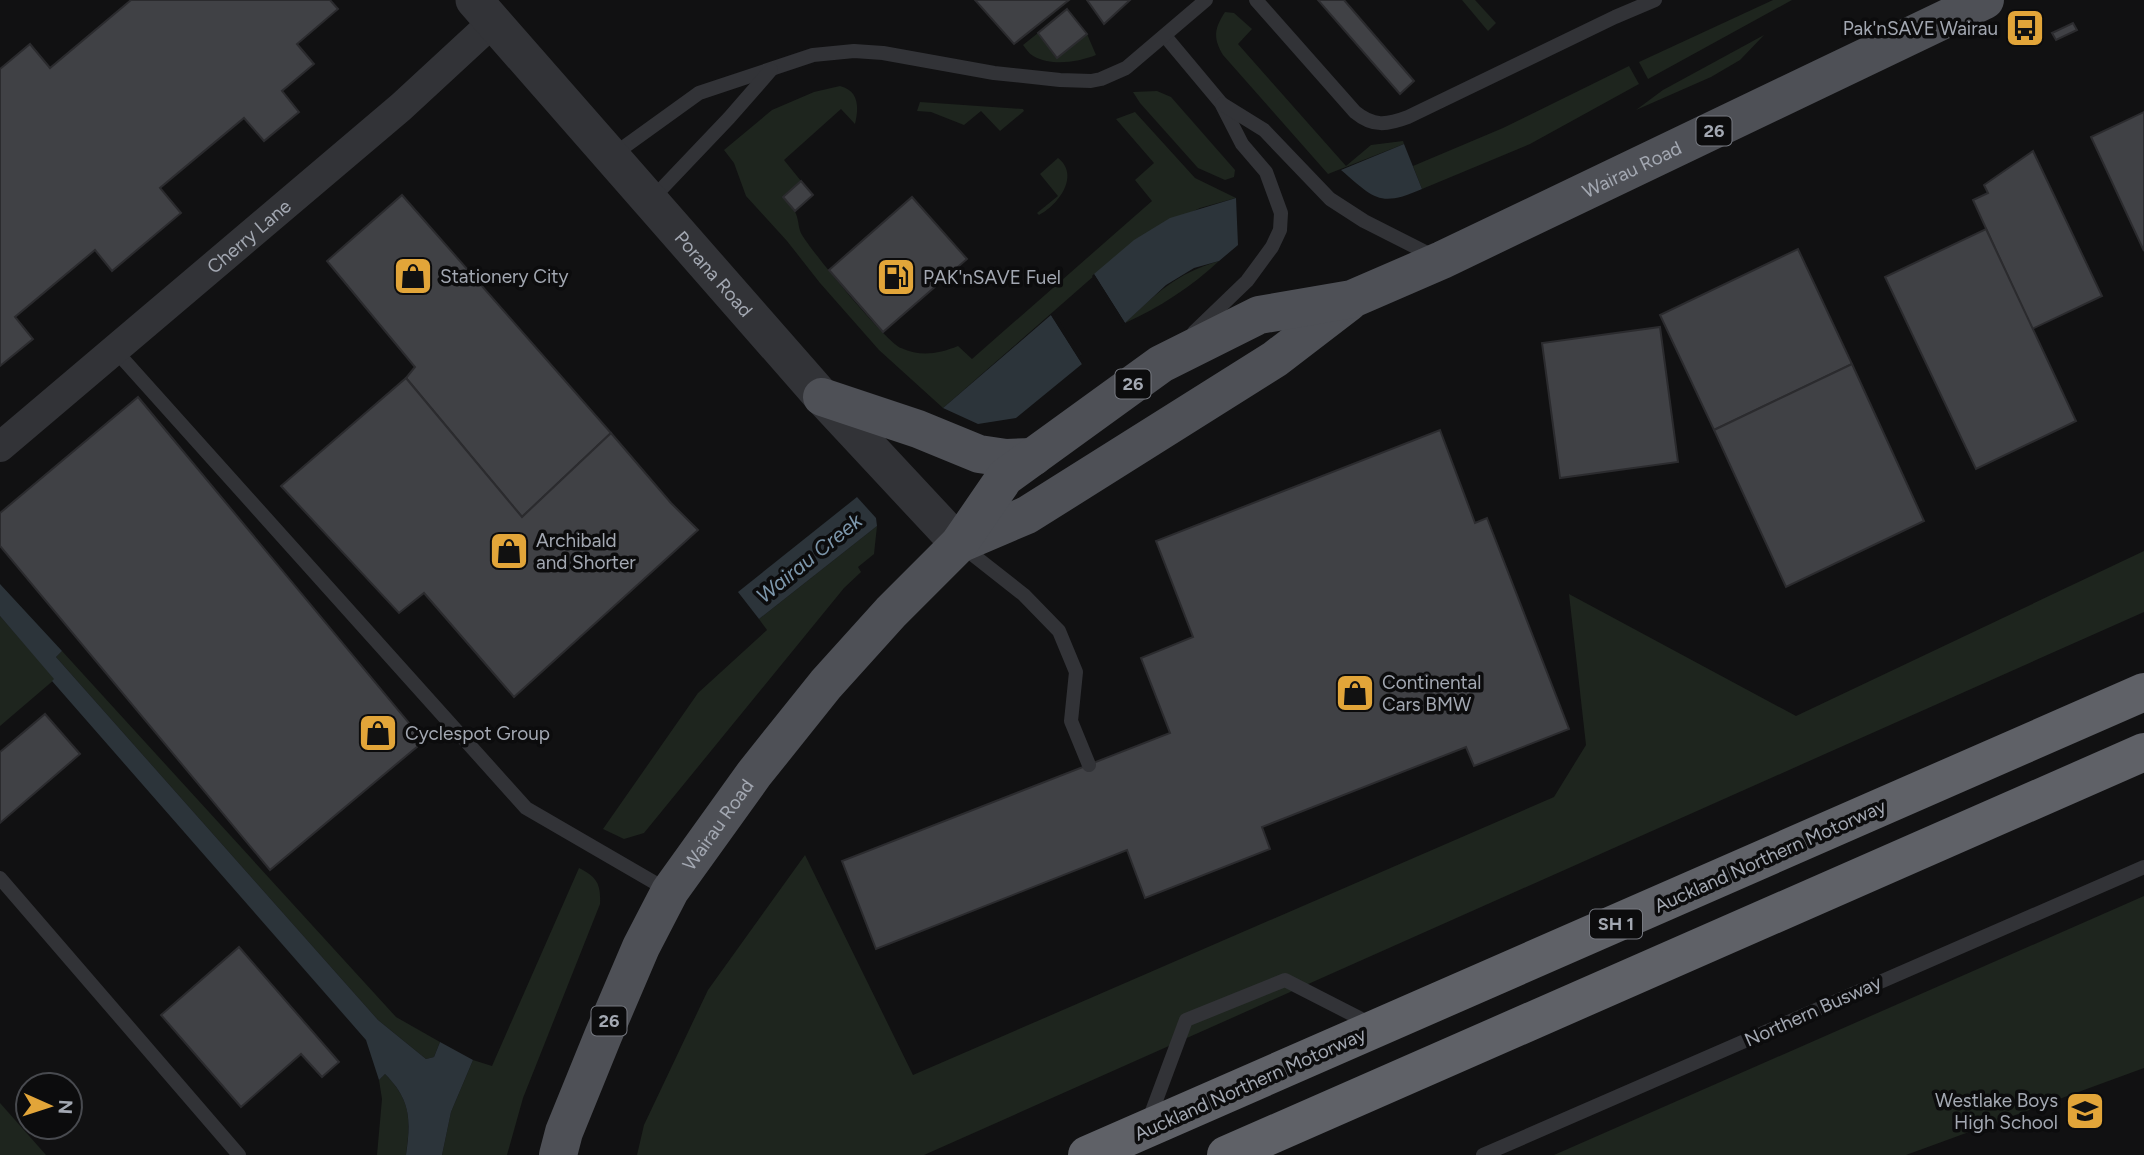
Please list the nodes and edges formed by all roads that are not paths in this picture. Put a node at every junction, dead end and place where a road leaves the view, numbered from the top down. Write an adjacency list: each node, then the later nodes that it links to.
1 (1206, 0): 6 (lane)
2 (1256, 0): 3 (lane)
3 (1655, 0)
4 (1985, 0): 11 (main road, Wairau Road / 26)
5 (484, 11): 9 (street, Porana Road); 13 (street, Cherry Lane)
6 (1166, 36): 7 (lane); 8 (lane)
7 (772, 69): 9 (lane); 10 (lane)
8 (1221, 103): 11 (lane); 14 (lane)
9 (612, 157): 10 (street, Porana Road)
10 (650, 201): 15 (street, Porana Road)
11 (1442, 260): 12 (main road, Wairau Road / 26)
12 (1352, 299): 14 (main road, Wairau Road / 26); 18 (main road, Wairau Road / 26)
13 (114, 349): 16 (street, Cherry Lane); 24 (lane)
14 (1161, 364): 17 (main road, Wairau Road / 26)
15 (822, 397): 17 (main road); 18 (street, Porana Road)
16 (0, 447)
17 (1033, 457): 18 (main road, Wairau Road / 26)
18 (959, 544): 21 (lane); 24 (main road, Wairau Road / 26)
19 (2144, 692): 25 (highway, Auckland Northern Motorway / SH 1)
20 (2144, 752): 30 (highway)
21 (1089, 765)
22 (2144, 867): 31 (lane, Northern Busway)
23 (0, 878): 27 (lane)
24 (670, 891): 28 (main road, Wairau Road / 26)
25 (1378, 1027): 26 (highway, Auckland Northern Motorway / SH 1); 26 (lane)
26 (1145, 1130): 29 (highway, Auckland Northern Motorway / SH 1)
27 (239, 1155)
28 (558, 1155)
29 (1087, 1155)
30 (1226, 1155)
31 (1483, 1155)

